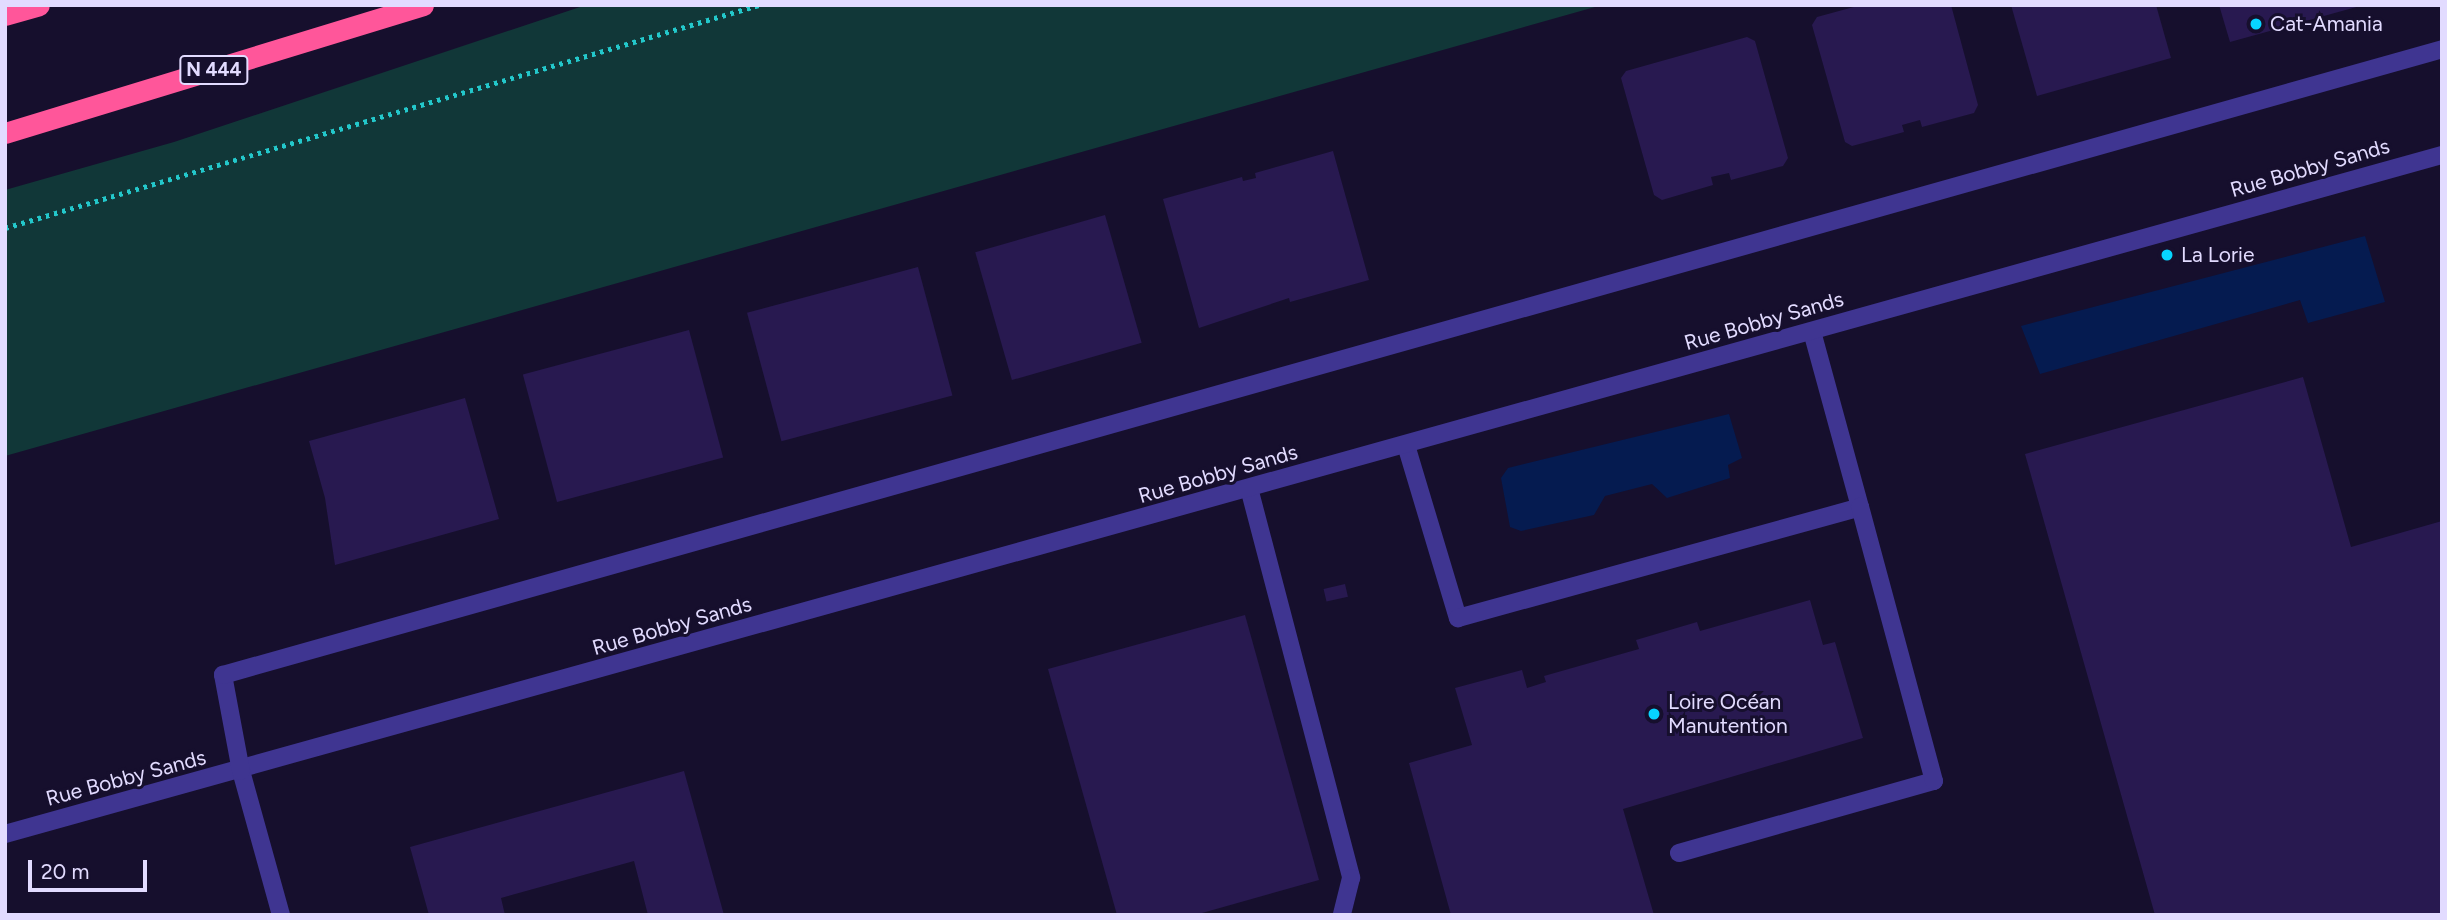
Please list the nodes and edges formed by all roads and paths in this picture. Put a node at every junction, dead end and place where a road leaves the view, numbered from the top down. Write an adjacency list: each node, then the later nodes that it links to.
1 (39, 5): 4 (highway)
2 (423, 5): 6 (highway, N 444)
3 (760, 5): 8 (path)
4 (5, 15)
5 (2442, 49): 13 (street)
6 (5, 133)
7 (2442, 155): 9 (street, Rue Bobby Sands)
8 (5, 228)
9 (1812, 331): 10 (street, Rue Bobby Sands); 12 (street)
10 (1406, 445): 11 (street, Rue Bobby Sands); 12 (street)
11 (1249, 488): 13 (street, Rue Bobby Sands); 17 (street)
12 (1860, 507): 15 (street)
13 (242, 771): 14 (street, Rue Bobby Sands); 16 (street)
14 (5, 834)
15 (1679, 853)
16 (281, 915)
17 (1342, 915)

